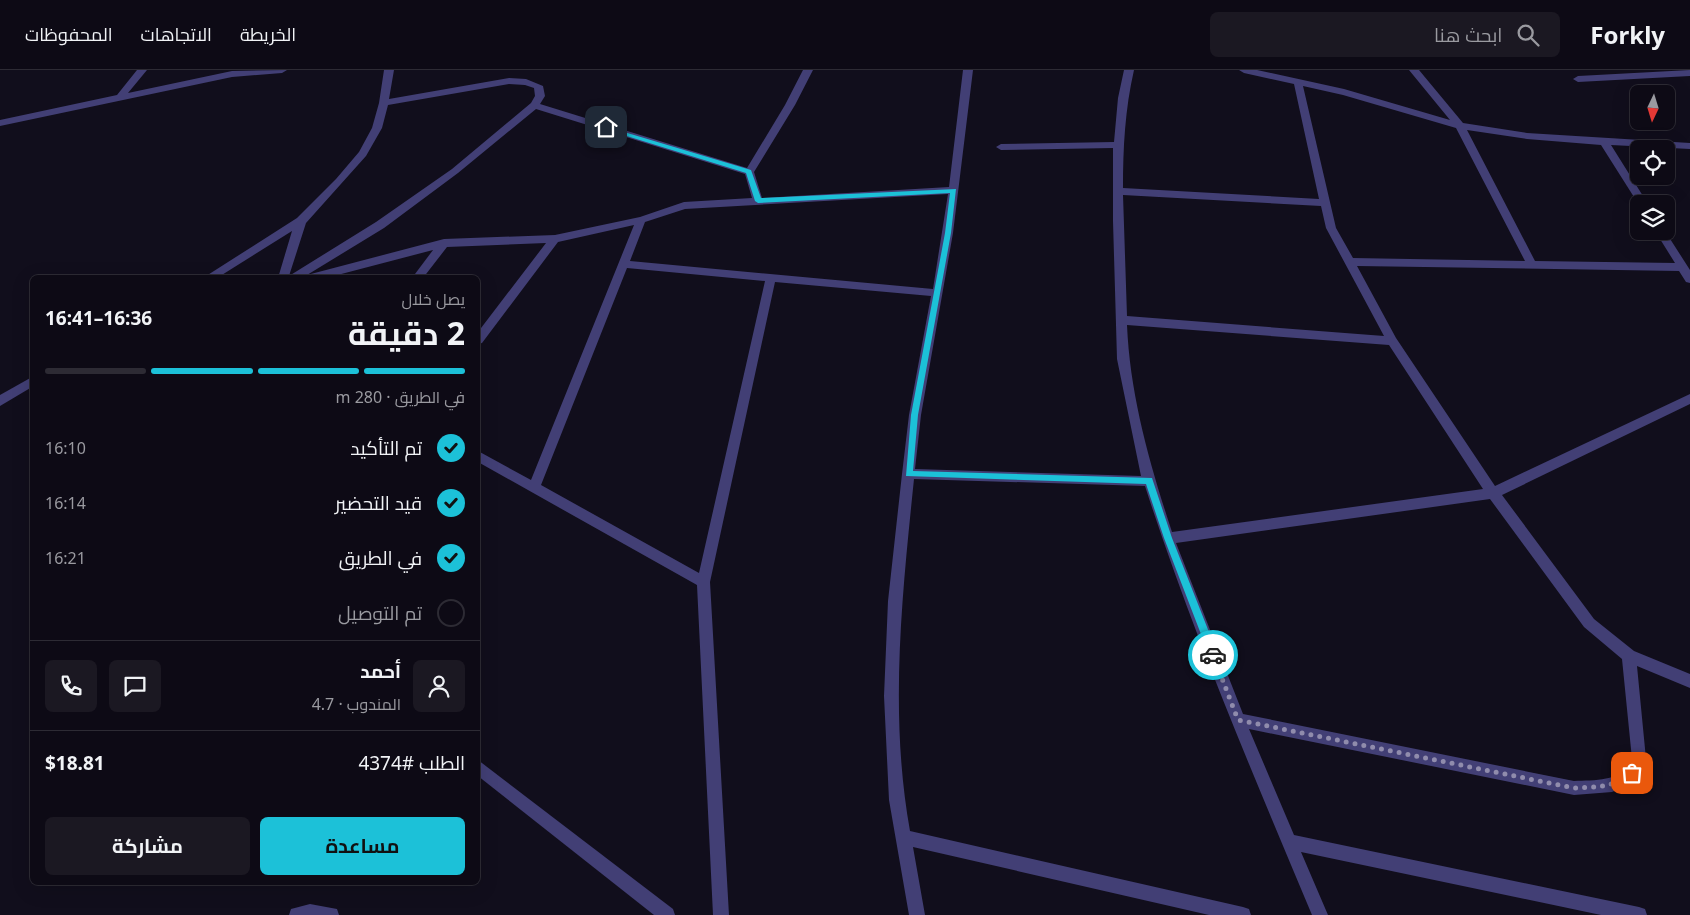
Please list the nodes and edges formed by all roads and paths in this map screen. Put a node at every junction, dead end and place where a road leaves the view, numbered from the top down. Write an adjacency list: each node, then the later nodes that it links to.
1 (142, 70): 12 (street)
2 (282, 70): 12 (street)
3 (389, 70): 13 (street)
4 (808, 70): 21 (street)
5 (968, 70): 22 (street)
6 (1130, 70): 18 (street)
7 (1244, 70): 11 (street)
8 (1414, 70): 16 (street)
9 (1690, 72): 10 (street)
10 (1578, 79)
11 (1298, 82): 16 (street); 26 (street)
12 (122, 96): 15 (street)
13 (384, 102): 14 (street); 27 (street)
14 (534, 105): 21 (street); 38 (street)
15 (0, 123)
16 (1460, 126): 17 (street); 34 (street)
17 (1604, 142): 20 (street); 24 (street)
18 (1118, 145): 19 (street); 23 (street)
19 (1001, 146)
20 (1690, 146)
21 (749, 172): 25 (street)
22 (953, 190): 25 (street); 43 (street)
23 (1118, 191): 26 (street); 44 (street)
24 (1637, 195)
25 (758, 201): 28 (street)
26 (1326, 203): 32 (street)
27 (301, 220): 36 (street); 37 (street)
28 (641, 220): 29 (street); 33 (street)
29 (554, 239): 31 (street); 45 (street)
30 (1666, 240): 35 (street)
31 (444, 243): 39 (street); 40 (street)
32 (1349, 262): 34 (street); 46 (street)
33 (623, 264): 41 (street); 53 (street)
34 (1532, 264): 35 (street)
35 (1682, 267): 42 (street)
36 (213, 275)
37 (284, 275)
38 (298, 275)
39 (321, 275)
40 (419, 275)
41 (771, 278): 43 (street); 56 (street)
42 (1690, 279)
43 (937, 293): 51 (street)
44 (1122, 320): 46 (street); 52 (street)
45 (480, 337)
46 (1392, 341): 54 (street)
47 (30, 383): 49 (street)
48 (1690, 399): 54 (street)
49 (0, 401)
50 (480, 457): 53 (street)
51 (908, 474): 52 (street); 61 (street)
52 (1149, 481): 55 (street)
53 (534, 488): 56 (street)
54 (1493, 493): 55 (street); 57 (street)
55 (1168, 538): 59 (street)
56 (703, 582): 66 (street)
57 (1629, 656): 58 (street); 59 (street)
58 (1690, 681)
59 (1238, 720): 62 (street)
60 (480, 769): 65 (street)
61 (904, 837): 67 (street); 68 (street)
62 (1289, 842): 69 (street); 70 (street)
63 (297, 915): 64 (street)
64 (331, 915)
65 (667, 915)
66 (721, 915)
67 (917, 915)
68 (1244, 915)
69 (1320, 915)
70 (1638, 915)

